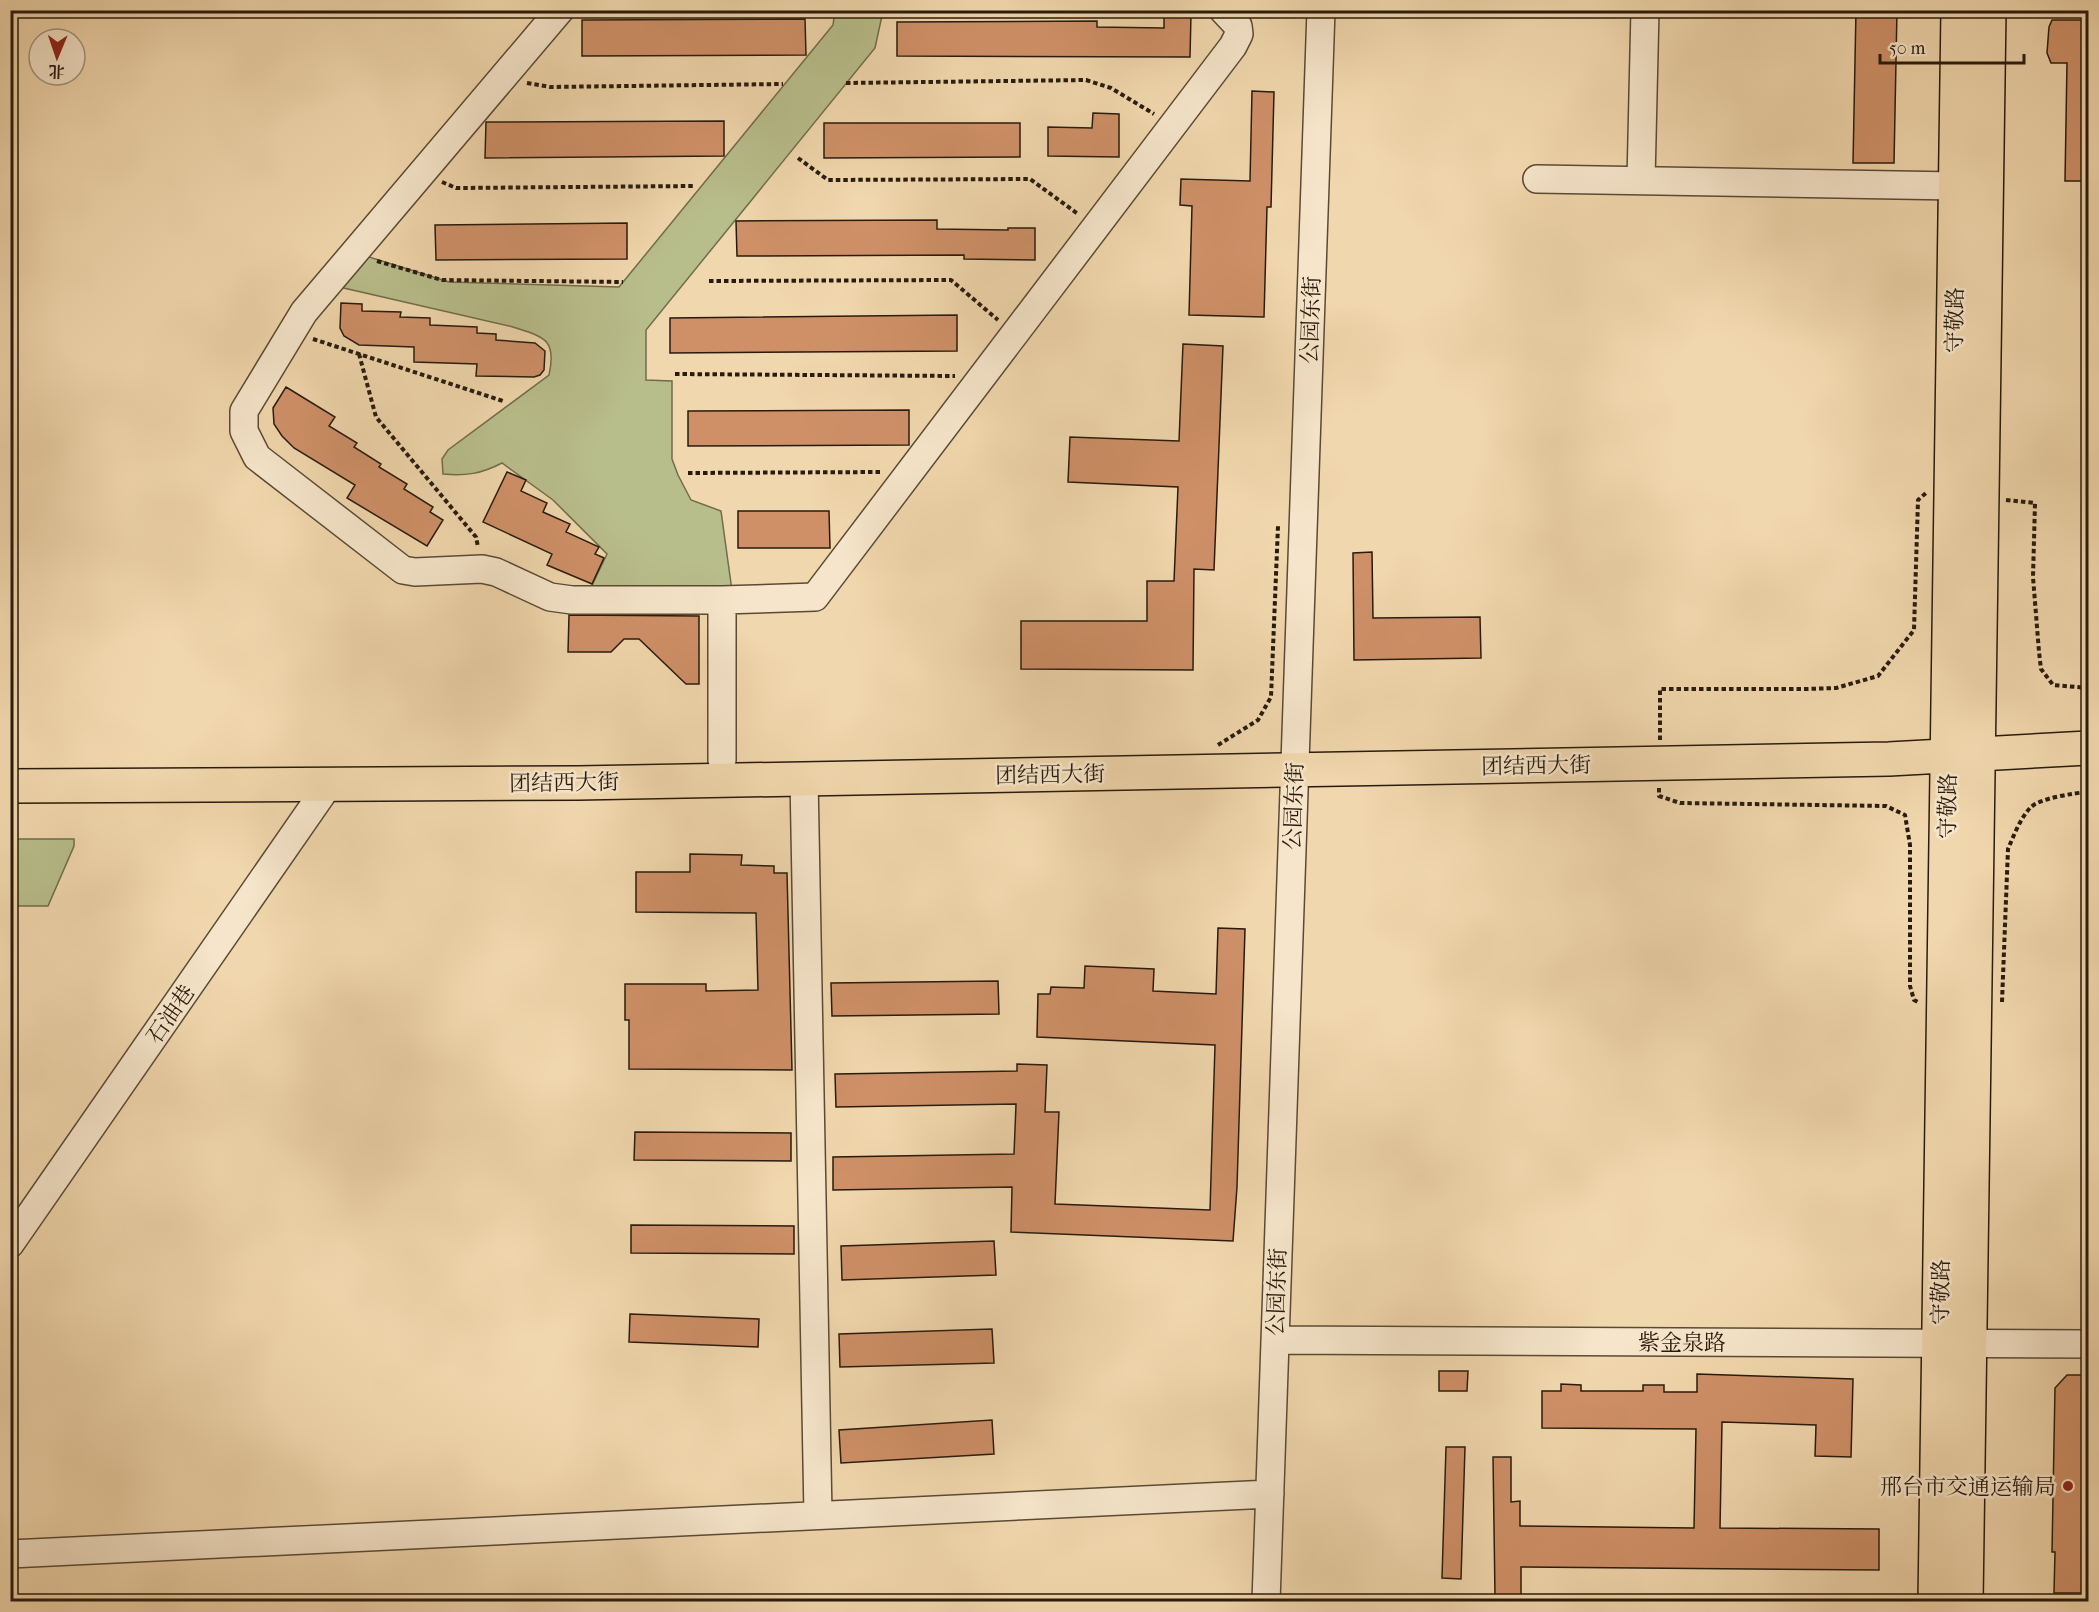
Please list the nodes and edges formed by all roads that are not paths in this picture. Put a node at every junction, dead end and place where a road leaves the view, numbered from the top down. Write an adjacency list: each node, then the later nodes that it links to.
1 (560, 10): 11 (street)
2 (1223, 10): 11 (street)
3 (1321, 10): 16 (street, 公园东街)
4 (1645, 10): 8 (street)
5 (1958, 10): 9 (main road, 守敬路)
6 (1989, 10): 10 (main road, 守敬路)
7 (1537, 179): 8 (street)
8 (1641, 180): 9 (street)
9 (1956, 186): 10 (main road, 守敬路)
10 (1967, 494): 13 (main road, 守敬路)
11 (722, 600): 15 (street)
12 (2088, 729): 13 (main road, 团结西大街)
13 (1964, 745): 14 (main road, 团结西大街); 16 (main road, 团结西大街); 23 (main road, 守敬路)
14 (2088, 748)
15 (722, 759): 16 (main road, 团结西大街); 17 (main road, 团结西大街)
16 (1295, 759): 18 (main road, 团结西大街); 22 (street, 公园东街)
17 (10, 766)
18 (804, 778): 19 (main road, 团结西大街); 26 (street)
19 (329, 784): 20 (main road, 团结西大街); 21 (street, 石油巷)
20 (10, 786)
21 (10, 1244)
22 (1275, 1340): 23 (street, 紫金泉路); 25 (street, 公园东街)
23 (1955, 1344): 24 (street, 紫金泉路); 29 (main road, 守敬路); 30 (main road, 守敬路)
24 (2088, 1344)
25 (1270, 1494): 26 (street); 28 (street, 公园东街)
26 (818, 1515): 27 (street)
27 (10, 1554)
28 (1266, 1602)
29 (1935, 1602)
30 (1966, 1602)

